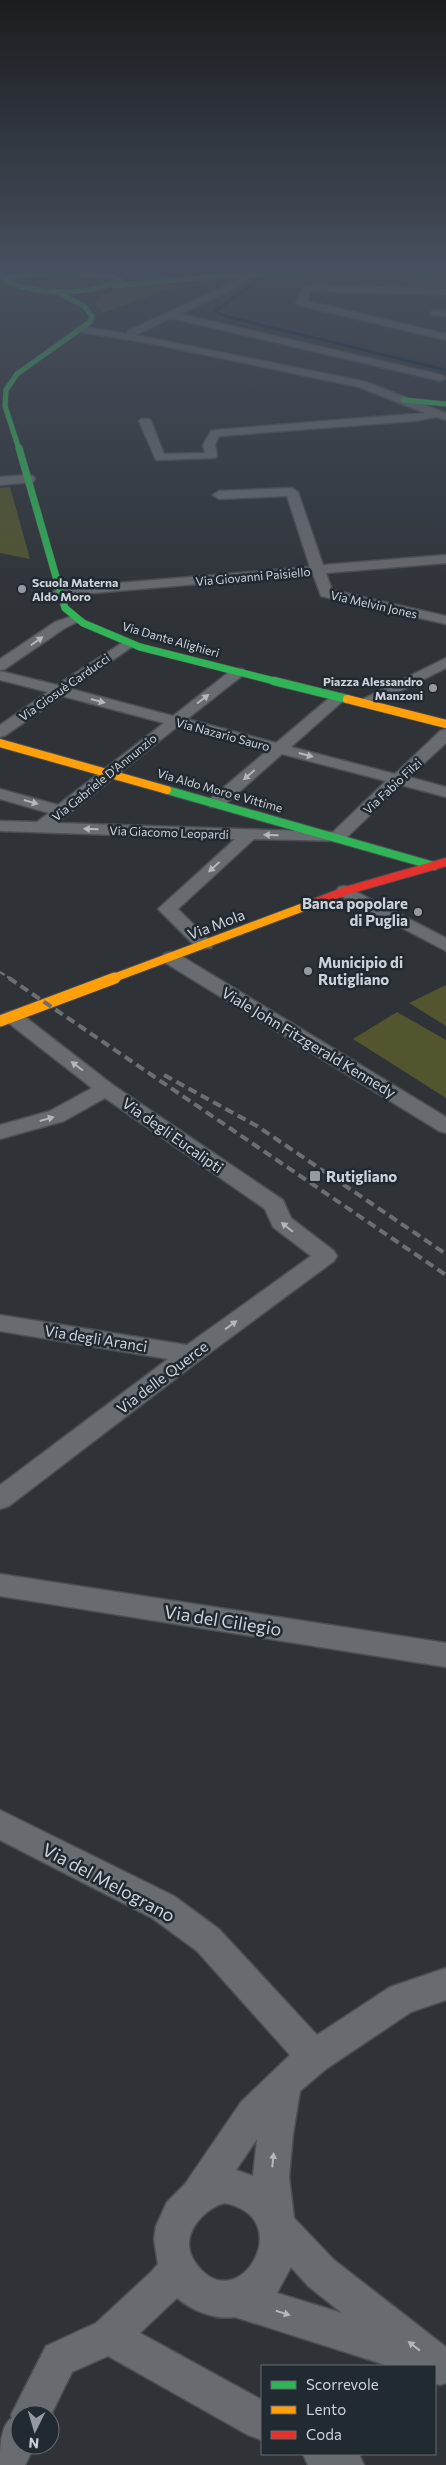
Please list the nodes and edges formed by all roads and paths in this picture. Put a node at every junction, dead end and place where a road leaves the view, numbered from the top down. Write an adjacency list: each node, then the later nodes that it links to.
1 (11, 381): 8 (street)
2 (348, 381): 4 (street)
3 (433, 381): 4 (street)
4 (400, 398): 5 (street); 6 (street)
5 (446, 404)
6 (441, 415): 7 (street)
7 (145, 421)
8 (29, 479): 9 (street); 13 (street)
9 (0, 481)
10 (219, 495): 12 (street)
11 (446, 560): 12 (street, Via Giovanni Paisiello)
12 (319, 570): 13 (street, Via Giovanni Paisiello); 15 (street, Via Melvin Jones)
13 (60, 592): 14 (street)
14 (76, 619): 16 (street, Via Dante Alighieri); 18 (street, one-way to 14)
15 (446, 620)
16 (128, 643): 19 (street, Via Dante Alighieri); 21 (street, Via Giosuè Carducci)
17 (446, 662): 23 (street)
18 (0, 666)
19 (238, 672): 22 (street, Via Dante Alighieri); 24 (street, Via Gabriele D'Annunzio, one-way to 19)
20 (0, 675): 21 (street, Via Nazario Sauro)
21 (59, 691): 24 (street, Via Nazario Sauro, one-way to 24); 26 (street, Via Giosuè Carducci)
22 (339, 697): 23 (street, Via Dante Alighieri); 29 (street)
23 (366, 703): 25 (street, Via Dante Alighieri)
24 (175, 721): 29 (street, Via Nazario Sauro); 30 (street, Via Gabriele D'Annunzio)
25 (446, 724)
26 (0, 732)
27 (446, 734): 31 (street, Via Fabio Filzi)
28 (0, 743): 30 (street, Via Aldo Moro e Vittime)
29 (280, 748): 31 (street, Via Nazario Sauro, one-way to 31); 34 (street, one-way to 34)
30 (109, 773): 34 (street, Via Aldo Moro e Vittime); 35 (street, Via Gabriele D'Annunzio)
31 (399, 780): 32 (street, Via Nazario Sauro); 39 (street, Via Fabio Filzi)
32 (446, 792)
33 (0, 794): 35 (street, one-way to 35)
34 (216, 803): 39 (street, Via Aldo Moro e Vittime)
35 (61, 811): 37 (street, Via Gabriele D'Annunzio)
36 (0, 826): 37 (street, Via Giacomo Leopardi)
37 (41, 828): 38 (street, Via Giacomo Leopardi, one-way to 37)
38 (250, 834): 39 (street, Via Giacomo Leopardi, one-way to 38); 44 (street, one-way to 44)
39 (337, 837): 41 (street, Via Aldo Moro e Vittime)
40 (446, 862): 41 (street, Via Mola)
41 (432, 865): 42 (street, Via Aldo Moro e Vittime); 43 (street, Via Mola)
42 (446, 869)
43 (345, 891): 44 (street, Via Mola); 45 (street)
44 (204, 944): 46 (street, Via Mola)
45 (446, 945)
46 (171, 958): 47 (street, Via Mola); 49 (street, Viale John Fitzgerald Kennedy)
47 (5, 1014): 48 (street, Via degli Eucalipti, one-way to 47)
48 (106, 1088): 50 (street, one-way to 48); 51 (street, Via degli Eucalipti, one-way to 48)
49 (446, 1126)
50 (0, 1132)
51 (326, 1256): 53 (street, Via delle Querce, one-way to 51)
52 (0, 1323): 53 (street, Via degli Aranci)
53 (191, 1354): 54 (street, Via delle Querce)
54 (0, 1500)
55 (0, 1586): 56 (street, Via del Ciliegio)
56 (446, 1655)
57 (0, 1824): 59 (street, Via del Melograno)
58 (446, 1984): 59 (street)
59 (314, 2057): 60 (street)
60 (285, 2082): 61 (street); 62 (street, one-way to 60)
61 (198, 2195): 62 (street); 63 (street)
62 (277, 2226): 64 (street); 67 (street, one-way to 62)
63 (178, 2268): 64 (street); 65 (street)
64 (237, 2299): 66 (street, one-way to 66)
65 (110, 2336): 68 (street); 69 (street)
66 (435, 2365)
67 (443, 2368)
68 (35, 2405)
69 (261, 2420)
70 (10, 2453): 72 (street)
71 (325, 2455): 73 (street)
72 (4, 2465)
73 (344, 2465)

